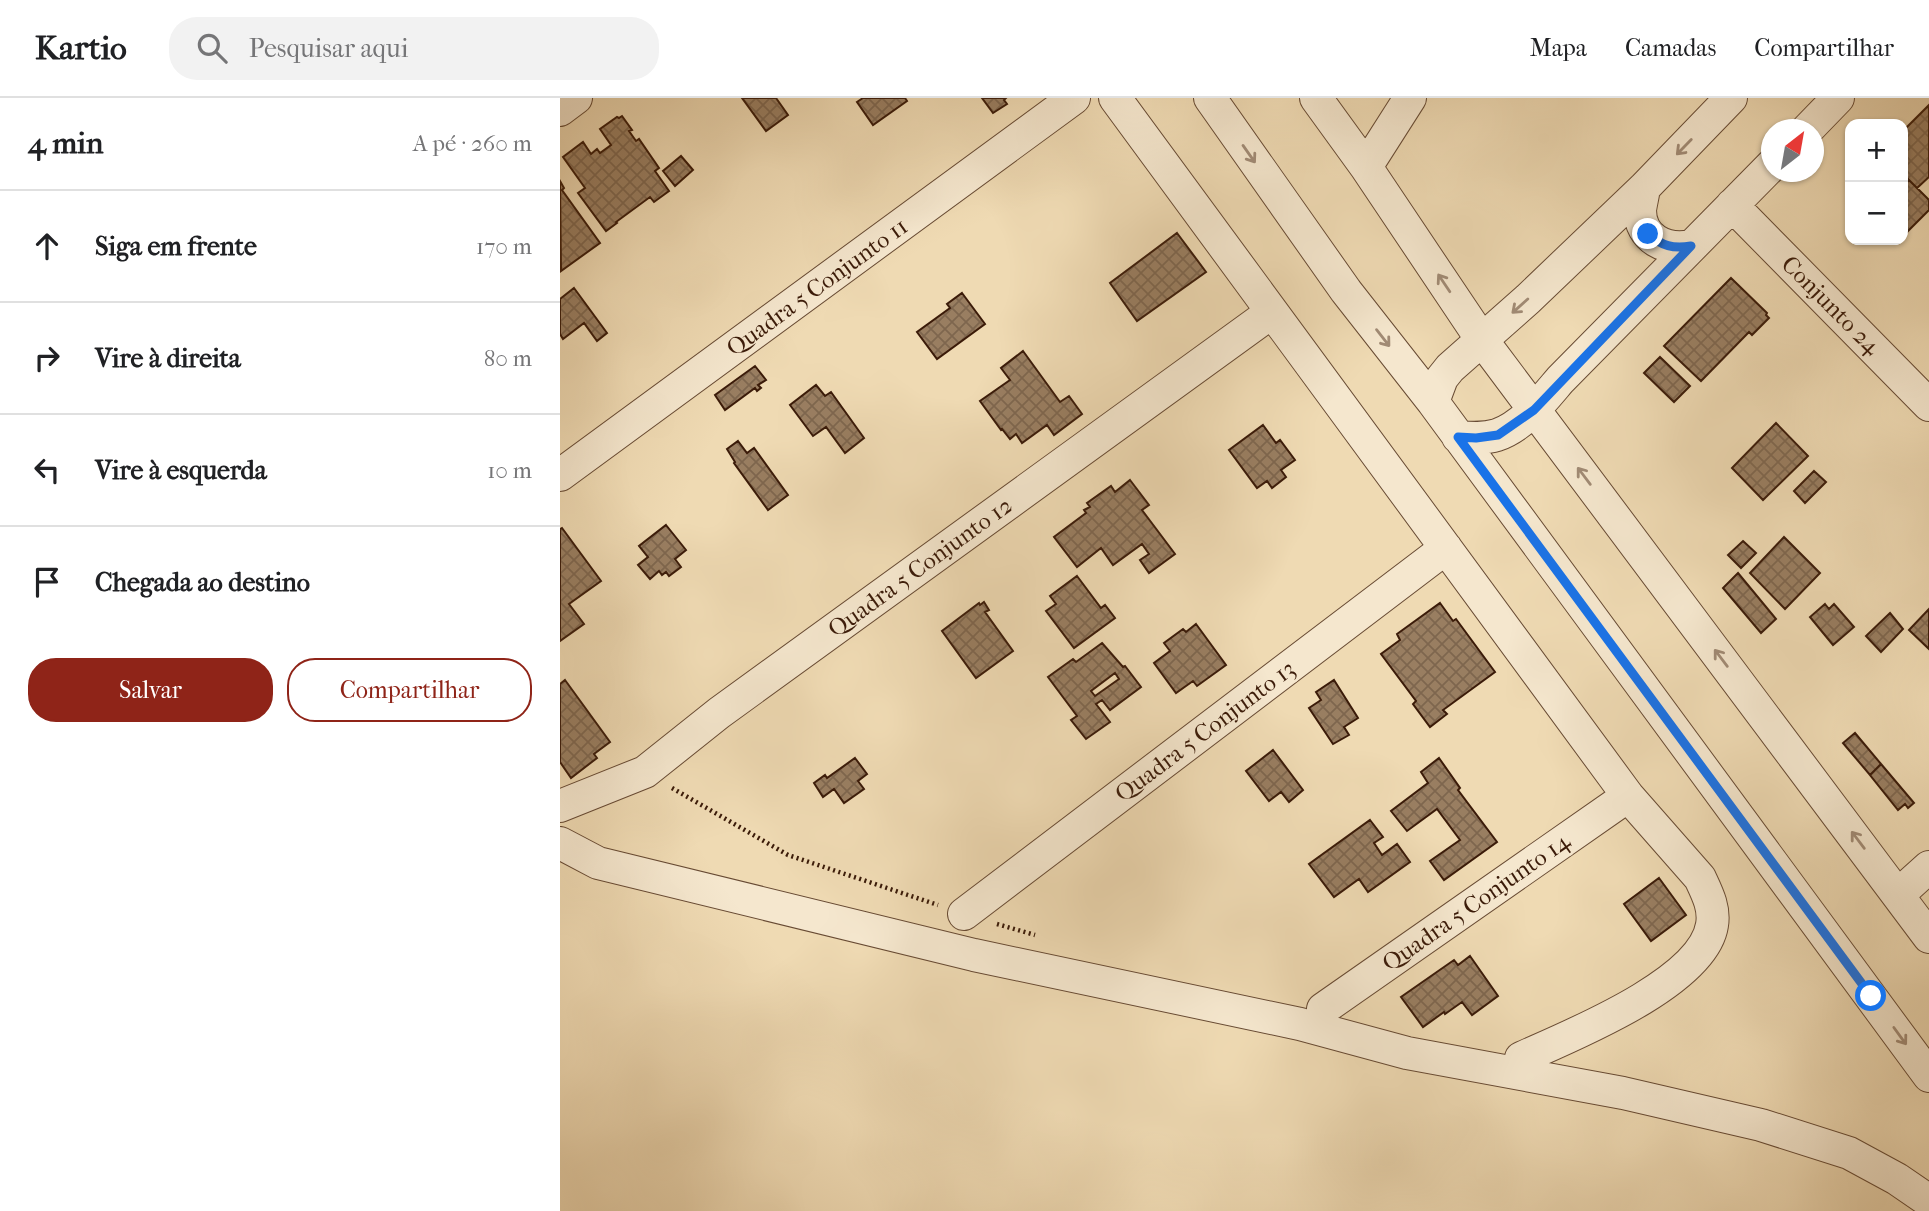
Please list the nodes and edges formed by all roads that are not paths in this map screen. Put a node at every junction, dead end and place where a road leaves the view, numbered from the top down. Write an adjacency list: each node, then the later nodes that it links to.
1 (576, 98): 9 (street)
2 (1074, 98): 22 (street, Quadra 5 Conjunto 11)
3 (1115, 98): 16 (street)
4 (1210, 98): 18 (street, one-way to 18)
5 (1316, 98): 11 (street)
6 (1410, 98): 11 (street)
7 (1731, 98): 13 (street, one-way to 13)
8 (1838, 98): 10 (street)
9 (560, 110)
10 (1818, 119)
11 (1366, 167): 17 (street, one-way to 11)
12 (1761, 176): 14 (street)
13 (1644, 188): 15 (street); 17 (street, one-way to 17)
14 (1732, 205): 15 (street); 19 (street, Conjunto 24)
15 (1691, 246): 20 (street)
16 (1272, 312): 23 (street); 25 (street, Quadra 5 Conjunto 12)
17 (1482, 340): 18 (street); 20 (street)
18 (1433, 402): 21 (street)
19 (1929, 405)
20 (1534, 410): 21 (street); 28 (street, one-way to 20)
21 (1458, 437): 33 (street, one-way to 33)
22 (560, 475)
23 (1446, 548): 24 (street); 29 (street, Quadra 5 Conjunto 13)
24 (1628, 796): 31 (street, Quadra 5 Conjunto 14); 32 (street)
25 (560, 806)
26 (560, 843): 34 (street)
27 (1929, 867): 28 (street)
28 (1899, 894): 30 (street)
29 (964, 914)
30 (1929, 937)
31 (1323, 1009)
32 (1521, 1058)
33 (1929, 1076)
34 (1929, 1201)

